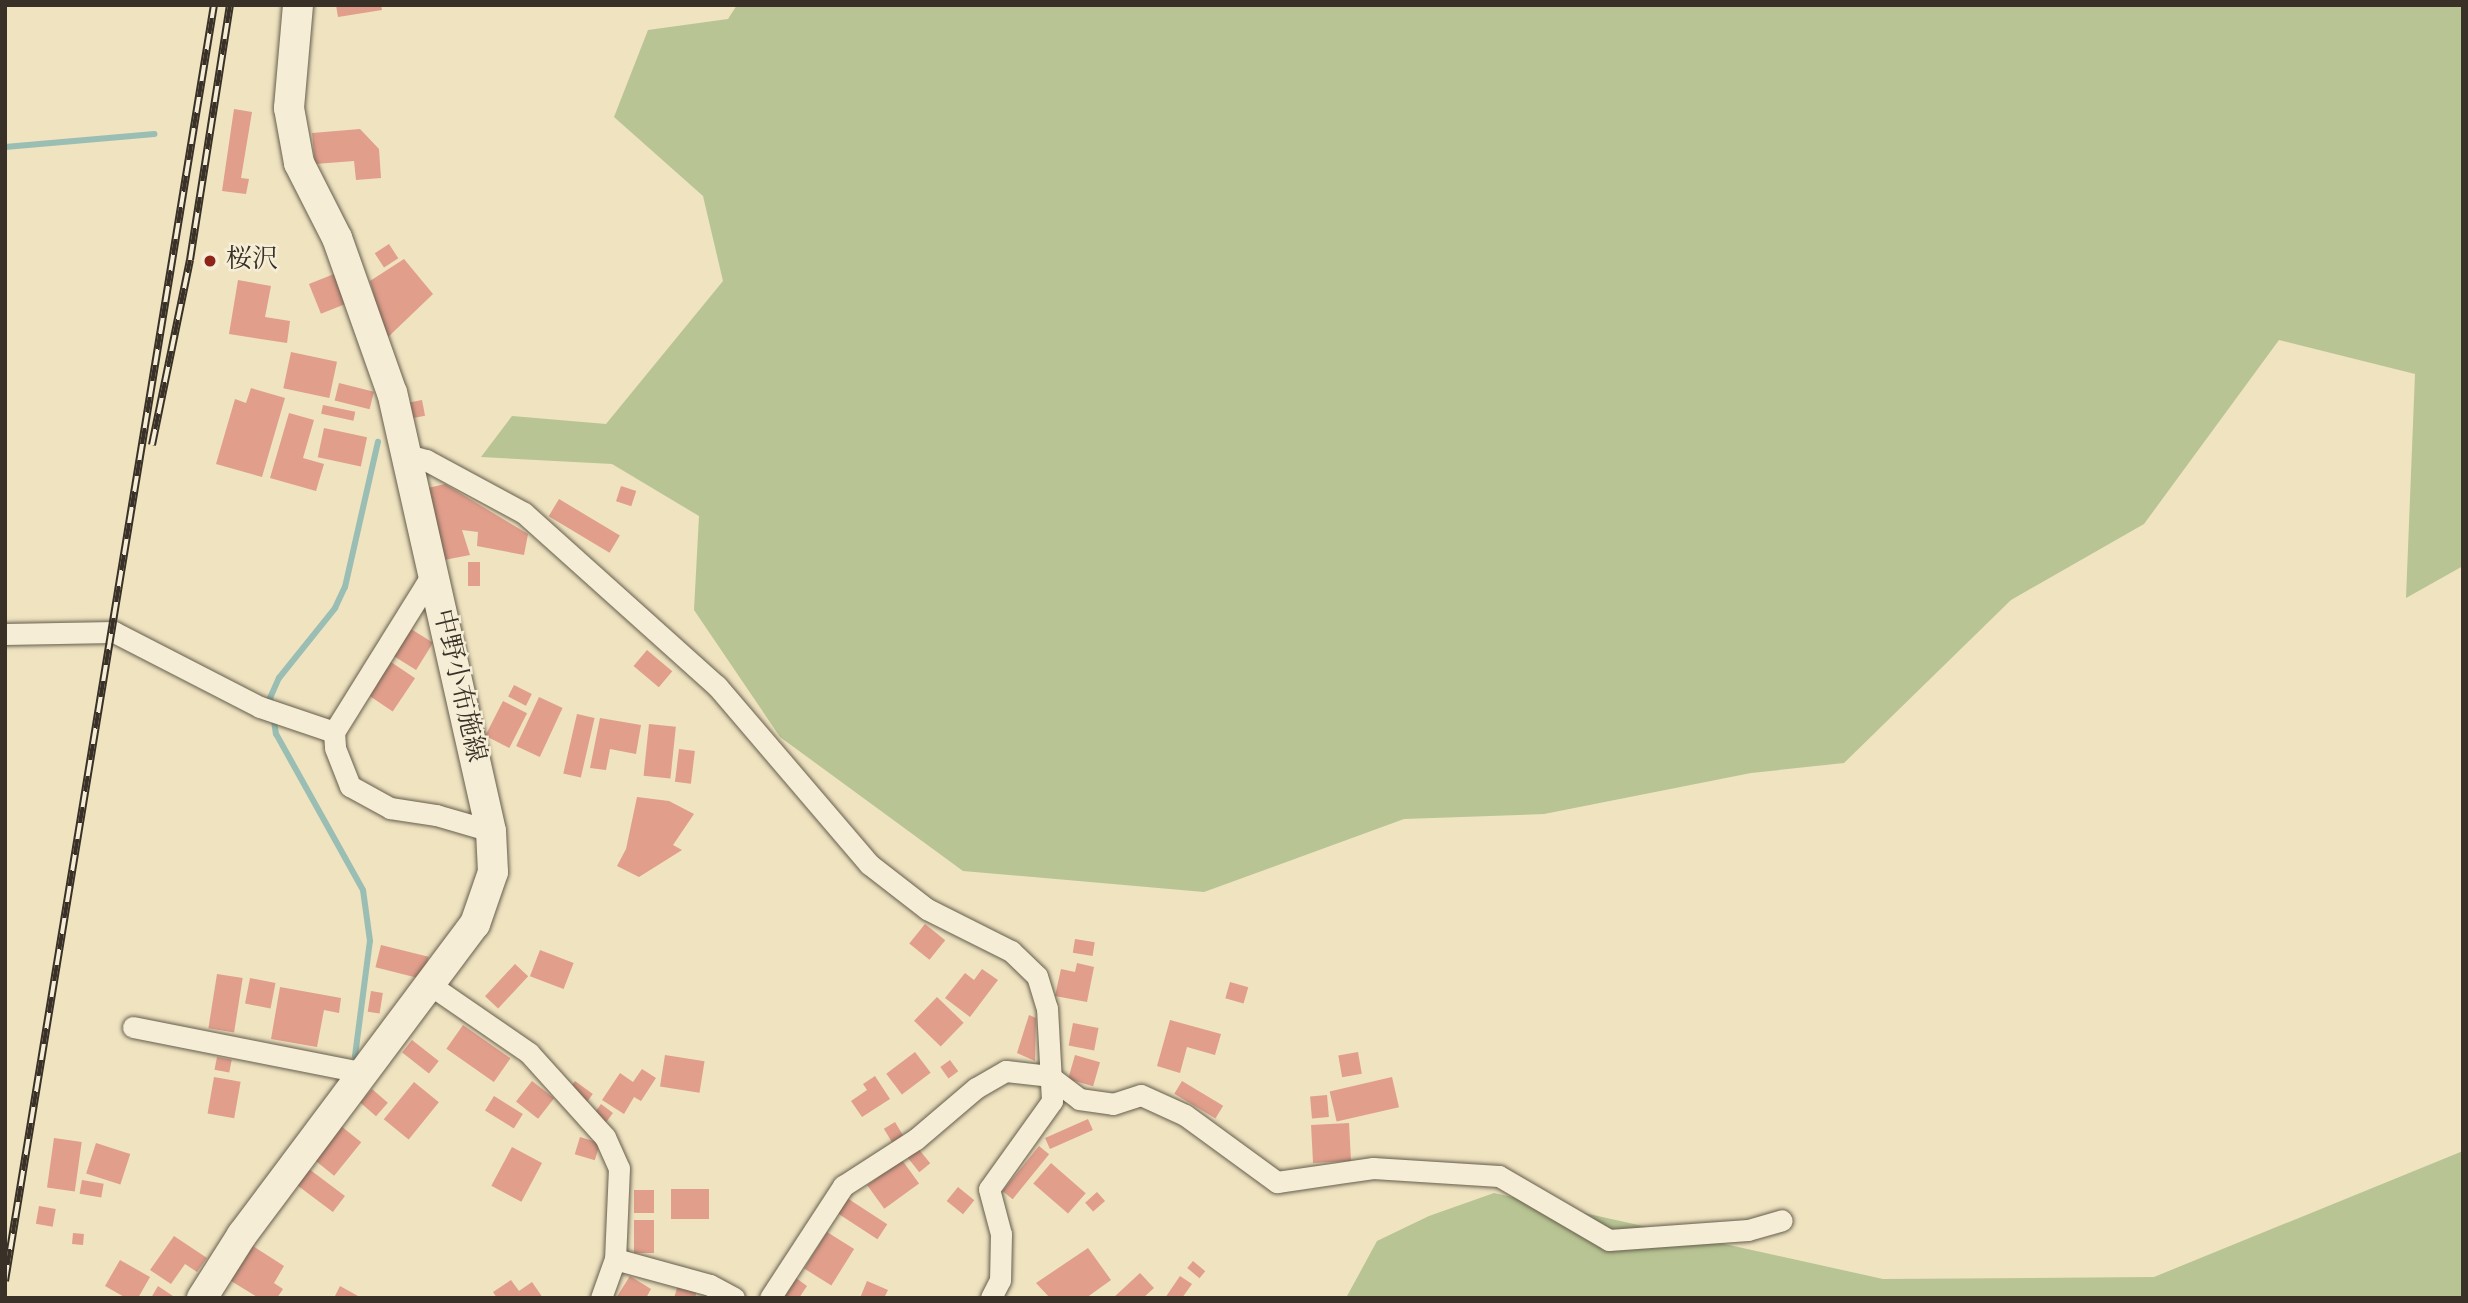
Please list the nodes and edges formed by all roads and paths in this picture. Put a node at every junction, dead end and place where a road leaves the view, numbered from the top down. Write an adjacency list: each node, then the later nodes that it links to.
1 (298, 5): 2 (main road, 中野小布施線)
2 (407, 454): 3 (main road, 中野小布施線); 10 (street)
3 (433, 573): 5 (street); 6 (main road, 中野小布施線)
4 (5, 634): 5 (street)
5 (334, 732): 6 (street)
6 (491, 831): 7 (main road, 中野小布施線)
7 (432, 986): 9 (main road, 中野小布施線); 12 (street)
8 (133, 1027): 9 (street)
9 (365, 1073): 13 (main road, 中野小布施線)
10 (1049, 1076): 11 (street); 16 (street); 17 (street)
11 (1782, 1220)
12 (615, 1259): 14 (street); 15 (street)
13 (202, 1298)
14 (601, 1298)
15 (734, 1298)
16 (770, 1298)
17 (991, 1298)

